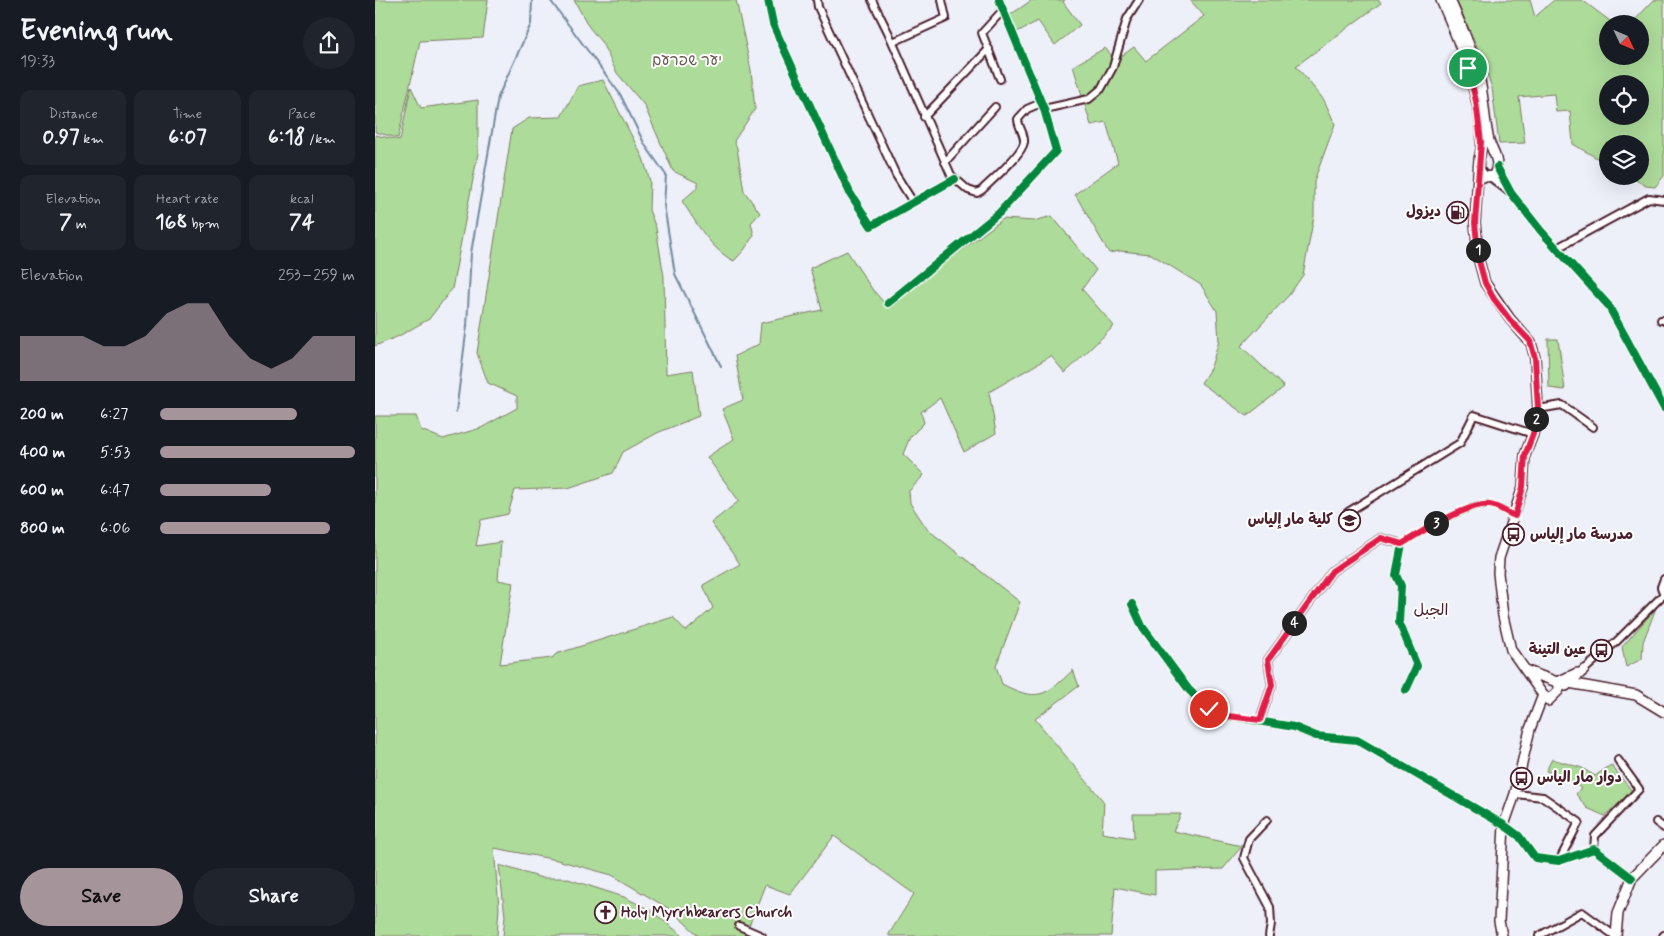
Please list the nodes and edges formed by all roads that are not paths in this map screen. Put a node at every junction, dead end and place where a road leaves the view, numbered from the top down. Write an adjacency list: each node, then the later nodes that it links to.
1 (768, 0): 26 (street)
2 (817, 0): 26 (street)
3 (872, 0): 10 (street)
4 (942, 0): 10 (street)
5 (999, 0): 9 (street)
6 (1139, 0): 13 (street)
7 (1441, 0): 16 (main road)
8 (1450, 0): 17 (main road)
9 (1003, 10): 11 (street); 13 (street)
10 (893, 42): 15 (street)
11 (989, 49): 12 (street); 15 (street)
12 (1000, 79)
13 (1042, 106): 22 (street); 28 (street)
14 (995, 107): 18 (street)
15 (924, 117): 18 (street)
16 (1482, 152): 17 (main road); 20 (main road)
17 (1495, 153): 19 (main road)
18 (945, 162): 22 (street)
19 (1497, 167): 21 (main road); 23 (street)
20 (1479, 170): 21 (main road); 24 (main road)
21 (1488, 177): 23 (street); 24 (main road)
22 (955, 179): 26 (street)
23 (1511, 193): 27 (street)
24 (1477, 200): 29 (main road)
25 (1664, 200): 27 (street)
26 (913, 202)
27 (1557, 248): 30 (street)
28 (889, 303)
29 (1538, 408): 31 (street); 32 (main road)
30 (1664, 408)
31 (1593, 427)
32 (1533, 434): 33 (street); 34 (main road)
33 (1348, 512)
34 (1515, 516): 35 (street); 40 (main road)
35 (1402, 544): 43 (street); 46 (street)
36 (1664, 579): 37 (street)
37 (1664, 594): 39 (street)
38 (1132, 604): 46 (street)
39 (1584, 670): 41 (main road); 42 (main road)
40 (1526, 671): 41 (main road); 44 (main road)
41 (1555, 684): 42 (main road); 44 (main road); 44 (main road)
42 (1569, 684): 45 (main road)
43 (1406, 690)
44 (1545, 695): 48 (main road)
45 (1664, 712)
46 (1260, 720): 51 (street)
47 (1618, 760): 54 (street)
48 (1515, 794): 51 (main road); 55 (street)
49 (1267, 820): 60 (street)
50 (1656, 822): 52 (street)
51 (1504, 825): 55 (street); 61 (main road)
52 (1664, 828)
53 (1664, 845): 56 (main road)
54 (1594, 849): 55 (street); 56 (street)
55 (1559, 861)
56 (1632, 878): 58 (main road)
57 (739, 926): 59 (street)
58 (1618, 935): 62 (street)
59 (762, 936)
60 (1269, 936)
61 (1502, 936)
62 (1539, 936)

